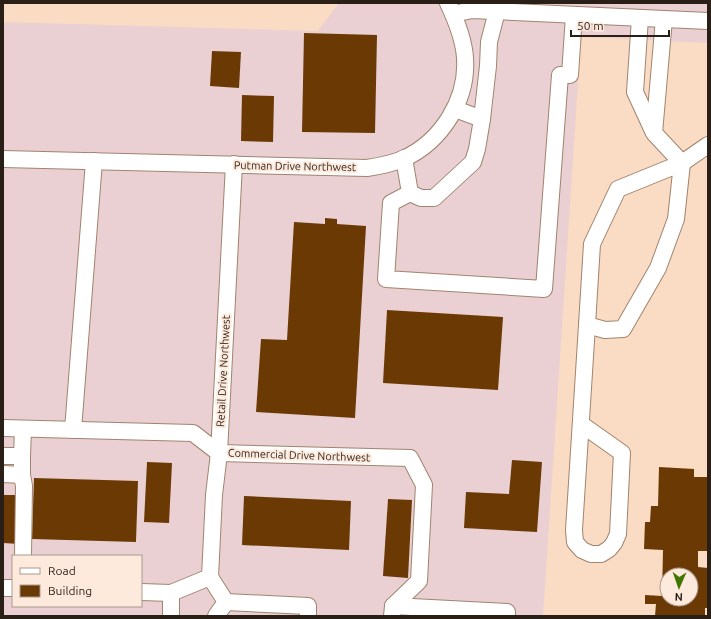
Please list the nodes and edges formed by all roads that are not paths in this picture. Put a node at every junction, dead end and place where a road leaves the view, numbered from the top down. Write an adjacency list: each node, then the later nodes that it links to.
1 (451, 9): 2 (street); 7 (street, Putman Drive Northwest)
2 (497, 11): 3 (street); 8 (street)
3 (574, 15): 4 (street); 16 (street)
4 (640, 18): 5 (street); 9 (street)
5 (664, 19): 6 (street); 9 (street)
6 (708, 21)
7 (455, 109): 8 (street); 11 (street, Putman Drive Northwest)
8 (482, 120): 16 (street)
9 (654, 133): 14 (street)
10 (708, 145): 14 (street)
11 (404, 158): 15 (street, Putman Drive Northwest); 16 (street)
12 (3, 159): 13 (street, Putman Drive Northwest)
13 (94, 161): 15 (street, Putman Drive Northwest); 21 (street)
14 (682, 163): 17 (street); 17 (street)
15 (234, 164): 22 (street, Retail Drive Northwest)
16 (410, 193)
17 (587, 325): 18 (street)
18 (581, 424): 18 (street)
19 (3, 428): 20 (street, Commercial Drive Northwest)
20 (23, 429): 21 (street, Commercial Drive Northwest); 24 (street)
21 (73, 430): 22 (street, Commercial Drive Northwest)
22 (219, 453): 28 (street, Retail Drive Northwest); 32 (street, Commercial Drive Northwest)
23 (3, 456): 24 (street)
24 (22, 456): 26 (street)
25 (3, 474): 26 (street)
26 (22, 475): 27 (street)
27 (23, 555)
28 (210, 577): 30 (street); 31 (street)
29 (142, 592): 30 (street)
30 (171, 593): 33 (street)
31 (226, 602): 34 (street); 35 (street)
32 (393, 611): 36 (street)
33 (171, 616)
34 (216, 616)
35 (308, 616)
36 (507, 616)

